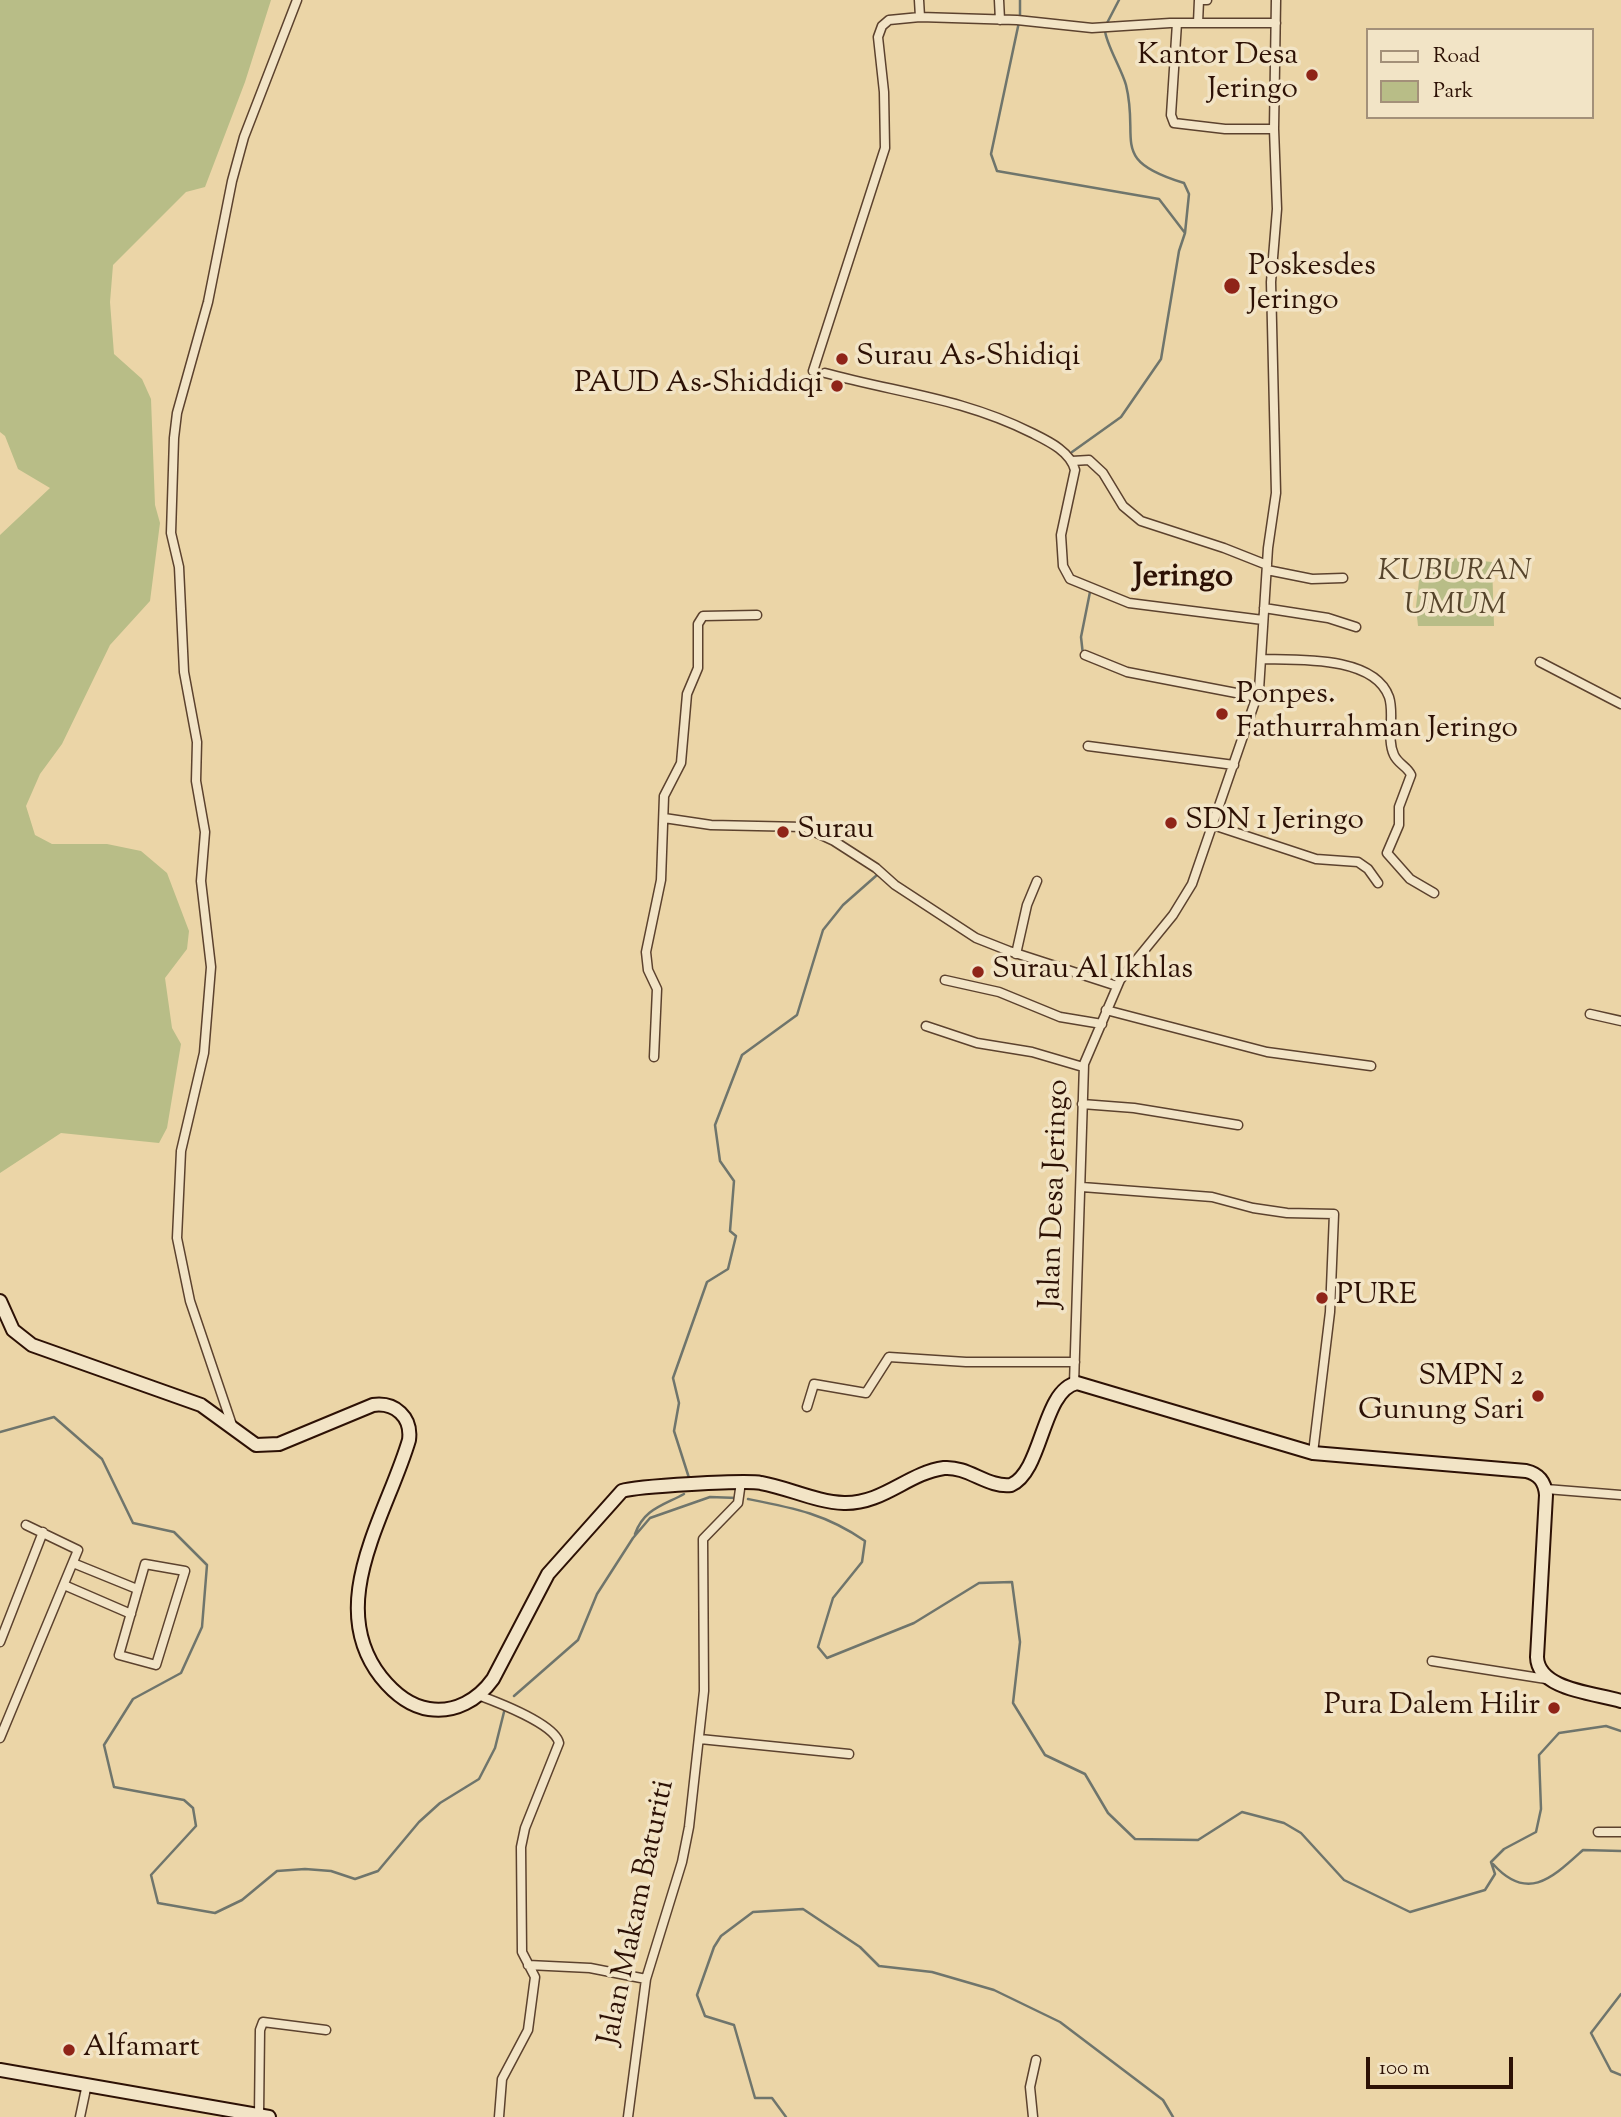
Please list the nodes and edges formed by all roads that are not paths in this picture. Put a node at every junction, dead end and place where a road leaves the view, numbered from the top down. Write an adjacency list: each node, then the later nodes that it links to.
1 (297, 0): 51 (street)
2 (919, 0): 6 (street)
3 (999, 0): 7 (street)
4 (1207, 0): 9 (street)
5 (1276, 0): 10 (street, Jalan Desa Jeringo)
6 (920, 16): 7 (street); 12 (street)
7 (1000, 20): 8 (street)
8 (1177, 23): 9 (street); 11 (street)
9 (1198, 23): 10 (street)
10 (1276, 23): 11 (street, Jalan Desa Jeringo)
11 (1274, 130): 15 (street, Jalan Desa Jeringo)
12 (813, 371)
13 (825, 373): 14 (street)
14 (1072, 461): 15 (street); 19 (street)
15 (1267, 568): 16 (street); 17 (street, Jalan Desa Jeringo)
16 (1343, 578)
17 (1264, 608): 19 (street, Jalan Desa Jeringo); 20 (street)
18 (757, 615): 28 (street)
19 (1263, 620): 22 (street, Jalan Desa Jeringo)
20 (1356, 627)
21 (1085, 655): 24 (street)
22 (1261, 659): 24 (street, Jalan Desa Jeringo); 32 (street)
23 (1540, 662): 25 (street)
24 (1258, 697): 27 (street, Jalan Desa Jeringo)
25 (1621, 704)
26 (1088, 746): 27 (street)
27 (1234, 765): 29 (street, Jalan Desa Jeringo)
28 (664, 818): 33 (street); 41 (street)
29 (1213, 825): 31 (street); 35 (street, Jalan Desa Jeringo)
30 (1037, 881): 33 (street)
31 (1378, 883)
32 (1434, 893)
33 (1016, 954): 35 (street)
34 (946, 980): 39 (street)
35 (1117, 986): 36 (street, Jalan Desa Jeringo)
36 (1106, 1010): 39 (street, Jalan Desa Jeringo); 42 (street)
37 (1590, 1014): 38 (street)
38 (1621, 1021)
39 (1102, 1024): 43 (street, Jalan Desa Jeringo)
40 (926, 1026): 43 (street)
41 (654, 1057)
42 (1371, 1066)
43 (1083, 1067): 44 (street, Jalan Desa Jeringo)
44 (1082, 1104): 45 (street); 46 (street, Jalan Desa Jeringo)
45 (1238, 1125)
46 (1082, 1187): 48 (street, Jalan Desa Jeringo); 52 (street)
47 (0, 1301): 51 (street)
48 (1074, 1363): 49 (street, Jalan Desa Jeringo); 50 (street)
49 (1074, 1384): 52 (street); 53 (street)
50 (807, 1407)
51 (233, 1428): 65 (street)
52 (1313, 1453): 54 (street)
53 (741, 1482): 65 (street); 69 (street, Jalan Makam Baturiti)
54 (1546, 1489): 55 (street); 64 (street)
55 (1621, 1495)
56 (26, 1525): 57 (street)
57 (43, 1532): 58 (street); 62 (street)
58 (73, 1563): 59 (street); 60 (street)
59 (64, 1585): 61 (street); 67 (street)
60 (137, 1589): 61 (street); 61 (street)
61 (131, 1614)
62 (0, 1642)
63 (1432, 1661): 64 (street)
64 (1546, 1679): 66 (street)
65 (478, 1695): 73 (street)
66 (1621, 1701)
67 (4, 1718): 68 (street)
68 (0, 1738)
69 (700, 1739): 70 (street); 74 (street, Jalan Makam Baturiti)
70 (849, 1754)
71 (1598, 1832): 72 (street)
72 (1621, 1832)
73 (528, 1965): 74 (street); 81 (street)
74 (646, 1979): 82 (street, Jalan Makam Baturiti)
75 (326, 2030): 79 (street)
76 (1036, 2060): 83 (street)
77 (0, 2070): 78 (street)
78 (87, 2084): 79 (street); 80 (street)
79 (264, 2116)
80 (80, 2117)
81 (499, 2117)
82 (628, 2117)
83 (1033, 2117)

